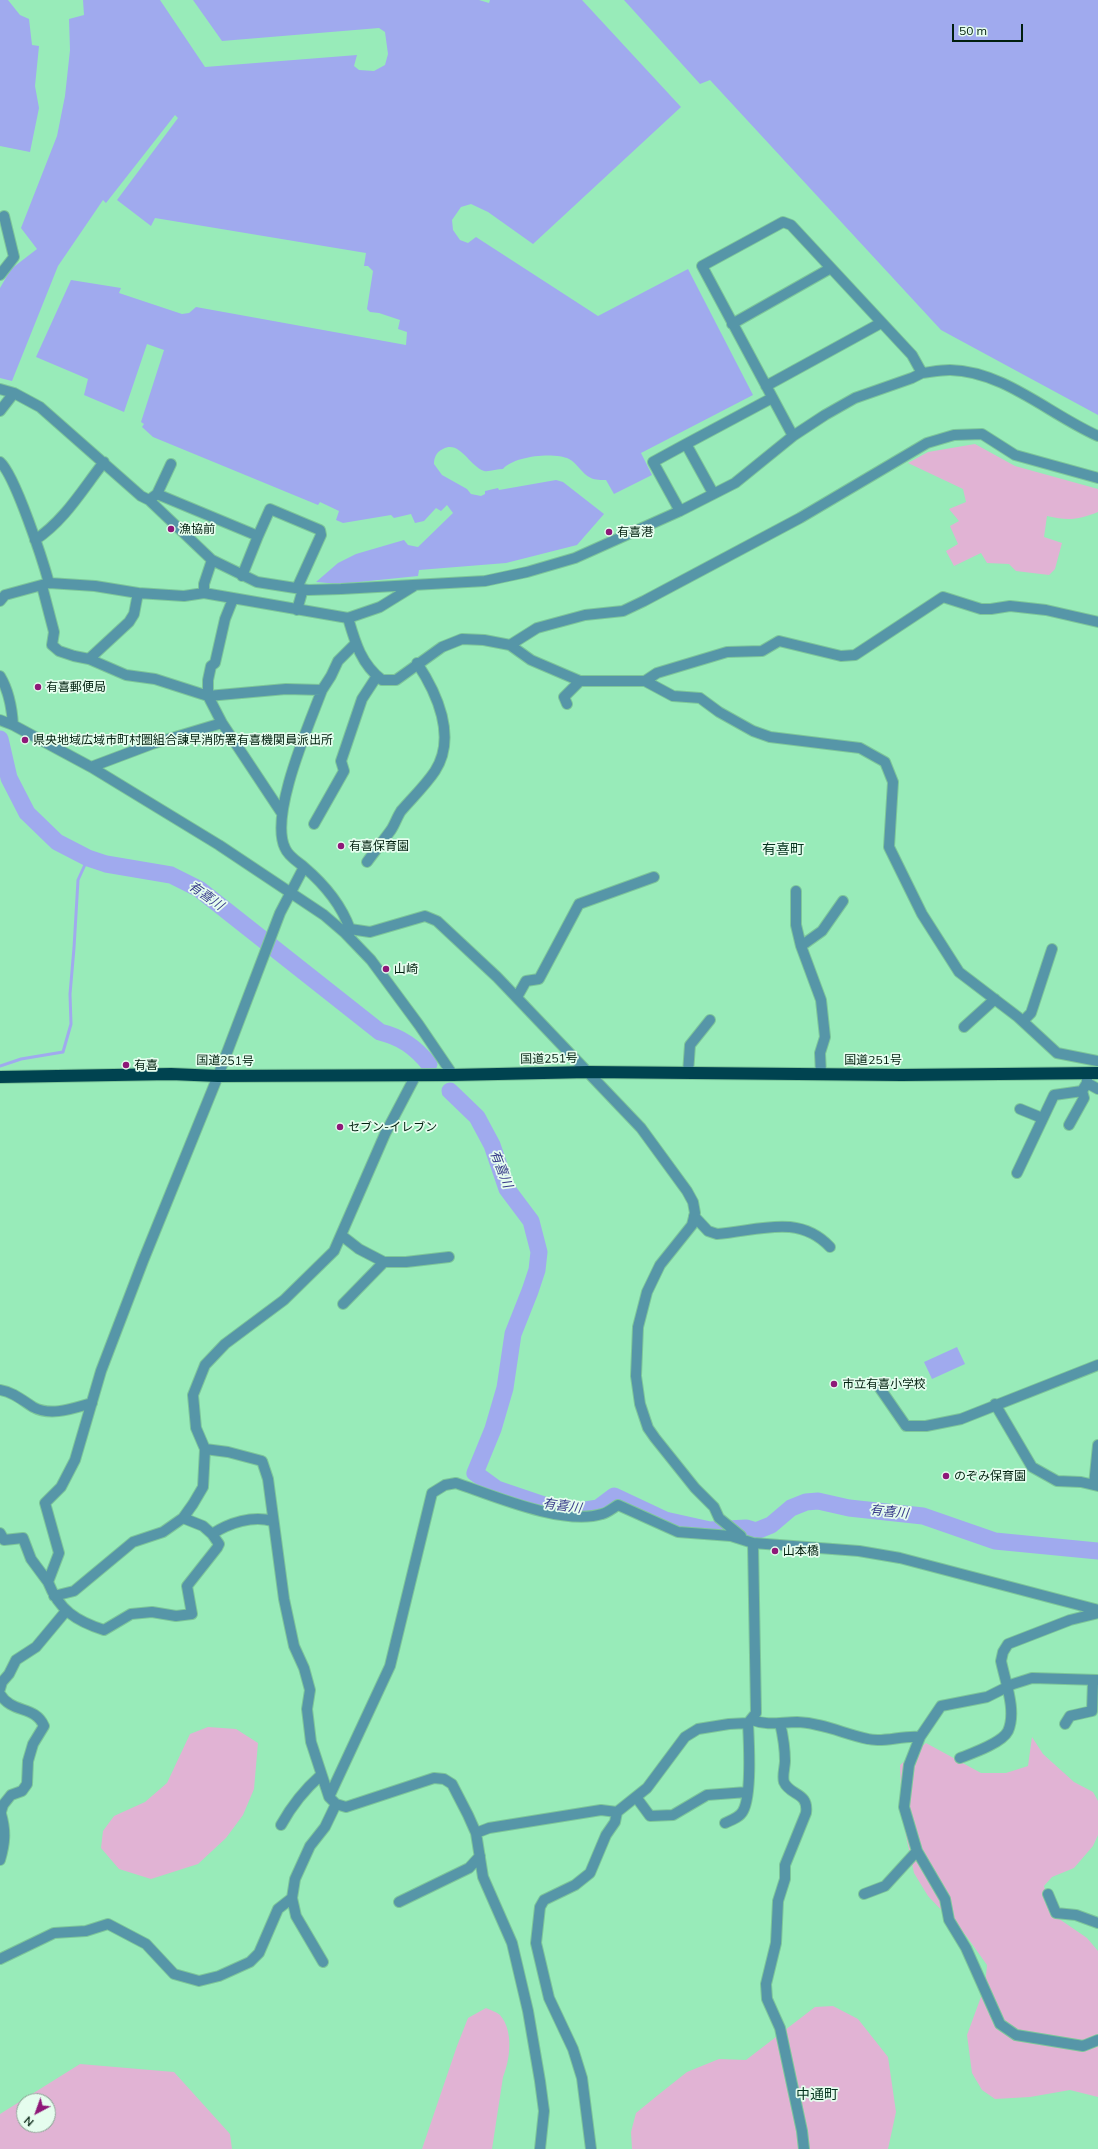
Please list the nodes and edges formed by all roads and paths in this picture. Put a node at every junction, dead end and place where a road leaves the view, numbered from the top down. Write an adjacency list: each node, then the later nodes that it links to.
1 (4, 216): 3 (street)
2 (831, 268): 4 (street); 5 (street); 5 (street)
3 (0, 275)
4 (881, 323): 6 (street); 7 (street)
5 (732, 324): 7 (street)
6 (922, 373): 11 (street); 12 (street)
7 (766, 386): 9 (street)
8 (8, 391): 10 (street); 15 (street)
9 (772, 398): 11 (street); 13 (street)
10 (0, 411)
11 (793, 436): 18 (street)
12 (1098, 436)
13 (686, 444): 18 (street); 20 (street)
14 (0, 462): 22 (street)
15 (104, 462): 19 (street); 22 (street)
16 (171, 464): 19 (street)
17 (1098, 478): 36 (street)
18 (713, 494): 20 (street)
19 (153, 497): 21 (street); 23 (street)
20 (680, 511): 25 (street)
21 (258, 536): 24 (street); 27 (street)
22 (35, 540): 26 (street)
23 (212, 560): 24 (street); 29 (street)
24 (242, 576): 27 (street)
25 (416, 584): 27 (street); 33 (street)
26 (45, 585): 28 (street); 31 (street); 37 (street)
27 (300, 588): 32 (street)
28 (138, 593): 29 (street); 37 (street)
29 (204, 593): 30 (street)
30 (234, 599): 32 (street); 44 (street)
31 (0, 601)
32 (297, 610): 33 (street)
33 (348, 618): 35 (street)
34 (1098, 622): 41 (street)
35 (355, 644): 40 (street); 43 (street)
36 (510, 646): 38 (street); 42 (street)
37 (89, 659): 44 (street)
38 (417, 663): 40 (street); 52 (street)
39 (0, 676): 48 (street)
40 (377, 676): 51 (street)
41 (645, 681): 42 (street); 62 (street)
42 (580, 682): 45 (street)
43 (322, 690): 44 (street); 50 (street)
44 (208, 696): 47 (street)
45 (567, 704)
46 (1, 721): 48 (street)
47 (222, 723): 49 (street); 50 (street)
48 (13, 725): 49 (street)
49 (91, 767): 56 (street)
50 (281, 812): 53 (street)
51 (314, 824)
52 (367, 862)
53 (304, 868): 56 (street); 58 (street)
54 (654, 877): 61 (street)
55 (796, 890): 59 (street)
56 (289, 893): 58 (street); 72 (street)
57 (843, 901): 59 (street)
58 (348, 931): 61 (street); 71 (street)
59 (801, 946): 69 (street)
60 (1052, 949): 64 (street)
61 (516, 997): 67 (street)
62 (995, 999): 64 (street); 65 (street)
63 (710, 1020): 68 (street)
64 (1023, 1021): 66 (street)
65 (964, 1027)
66 (1098, 1061)
67 (588, 1072): 68 (highway, 国道251号); 71 (highway, 国道251号); 80 (street)
68 (688, 1073): 69 (highway, 国道251号)
69 (821, 1074): 74 (highway, 国道251号)
70 (416, 1075): 71 (highway, 国道251号); 72 (highway, 国道251号); 81 (street)
71 (453, 1075)
72 (218, 1076): 73 (highway, 国道251号); 89 (street)
73 (0, 1077)
74 (1088, 1080): 75 (street); 77 (street); 78 (street)
75 (1098, 1089)
76 (1020, 1109): 77 (street)
77 (1042, 1118): 79 (street)
78 (1069, 1125)
79 (1017, 1173)
80 (694, 1216): 82 (street); 98 (street)
81 (341, 1235): 84 (street); 92 (street)
82 (830, 1247)
83 (449, 1256): 84 (street)
84 (384, 1262): 85 (street)
85 (343, 1304)
86 (1098, 1365): 90 (street)
87 (879, 1387): 90 (street)
88 (0, 1390): 89 (street)
89 (92, 1403): 99 (street)
90 (996, 1404): 93 (street)
91 (1098, 1444): 93 (street)
92 (205, 1449): 94 (street); 95 (street)
93 (1096, 1486)
94 (183, 1518): 97 (street); 100 (street)
95 (272, 1521): 97 (street); 112 (street)
96 (0, 1533): 99 (street)
97 (212, 1534): 101 (street)
98 (752, 1544): 102 (street); 107 (street); 115 (street)
99 (48, 1582): 100 (street)
100 (54, 1596): 101 (street)
101 (66, 1611): 105 (street)
102 (1098, 1612): 104 (street)
103 (1096, 1680): 104 (street); 109 (street)
104 (1007, 1687): 110 (street); 111 (street)
105 (0, 1690)
106 (0, 1694): 117 (street)
107 (750, 1722): 108 (street); 113 (street); 114 (street)
108 (780, 1723): 110 (street); 134 (street)
109 (1064, 1724)
110 (920, 1737): 121 (street)
111 (960, 1758)
112 (321, 1775): 115 (street); 119 (street)
113 (747, 1792): 114 (street); 118 (street)
114 (636, 1797): 116 (street)
115 (332, 1800): 120 (street); 126 (street)
116 (617, 1812): 120 (street); 133 (street)
117 (1, 1814): 123 (street)
118 (725, 1823)
119 (281, 1825)
120 (476, 1833): 122 (street)
121 (917, 1851): 124 (street); 131 (street)
122 (480, 1856): 127 (street); 132 (street)
123 (0, 1860)
124 (864, 1894)
125 (1048, 1894): 128 (street)
126 (292, 1898): 129 (street); 130 (street)
127 (399, 1902)
128 (1098, 1923)
129 (0, 1959)
130 (323, 1962)
131 (1098, 2040)
132 (540, 2149)
133 (591, 2149)
134 (804, 2149)

